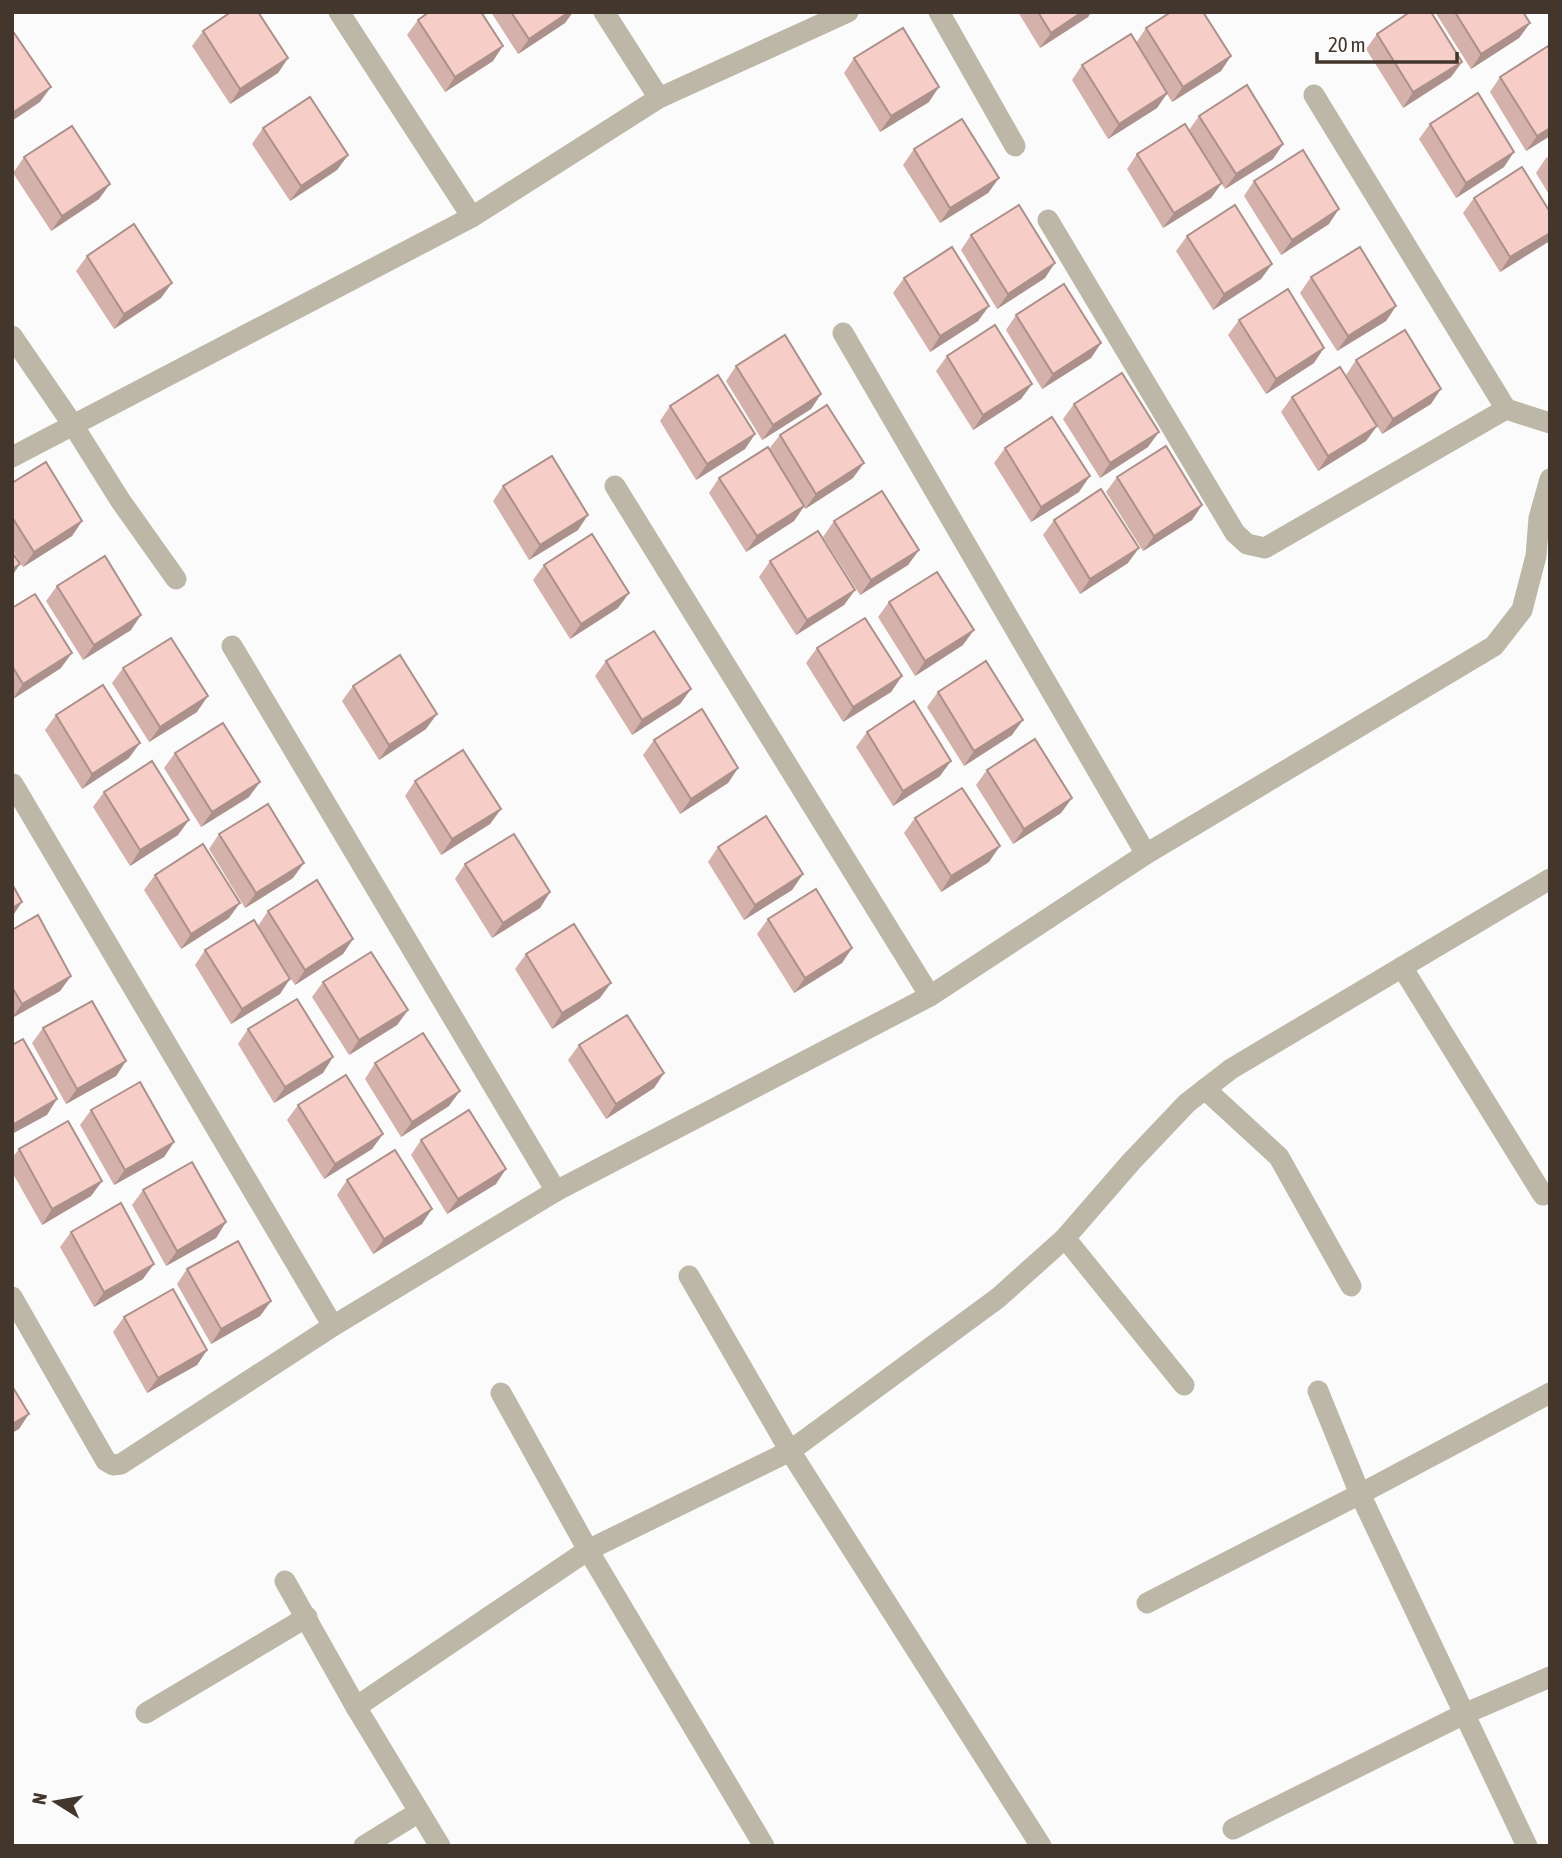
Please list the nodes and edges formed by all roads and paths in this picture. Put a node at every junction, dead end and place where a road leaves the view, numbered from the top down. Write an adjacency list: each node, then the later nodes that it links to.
1 (339, 12): 8 (street)
2 (604, 12): 6 (street)
3 (848, 12): 6 (street)
4 (939, 12): 7 (street)
5 (1314, 95): 12 (street)
6 (659, 98): 8 (street)
7 (1015, 146)
8 (472, 217): 14 (street)
9 (1048, 220): 12 (street)
10 (843, 333): 21 (street)
11 (12, 336): 14 (street)
12 (1506, 409): 13 (street)
13 (1550, 423)
14 (73, 425): 15 (street); 18 (street)
15 (12, 457)
16 (1550, 479): 21 (street)
17 (615, 486): 24 (street)
18 (176, 579)
19 (232, 646): 26 (street)
20 (13, 784): 32 (street)
21 (1146, 853): 24 (street)
22 (1550, 879): 23 (street)
23 (1402, 967): 25 (street); 27 (street)
24 (930, 996): 26 (street)
25 (1205, 1089): 28 (street); 30 (street)
26 (556, 1191): 32 (street)
27 (1543, 1195)
28 (1065, 1238): 33 (street); 37 (street)
29 (689, 1276): 37 (street)
30 (1351, 1286)
31 (12, 1297): 32 (street)
32 (332, 1326)
33 (1184, 1385)
34 (1318, 1391): 38 (street)
35 (500, 1393): 39 (street)
36 (1550, 1393): 38 (street)
37 (790, 1451): 39 (street); 52 (street)
38 (1360, 1494): 41 (street); 46 (street)
39 (588, 1550): 44 (street); 51 (street)
40 (285, 1581): 42 (street)
41 (1147, 1603)
42 (307, 1618): 44 (street); 45 (street)
43 (1550, 1677): 46 (street)
44 (356, 1707): 47 (street)
45 (146, 1713)
46 (1464, 1714): 48 (street); 53 (street)
47 (419, 1812): 49 (street); 50 (street)
48 (1233, 1829)
49 (364, 1846)
50 (440, 1846)
51 (764, 1846)
52 (1041, 1846)
53 (1527, 1846)

